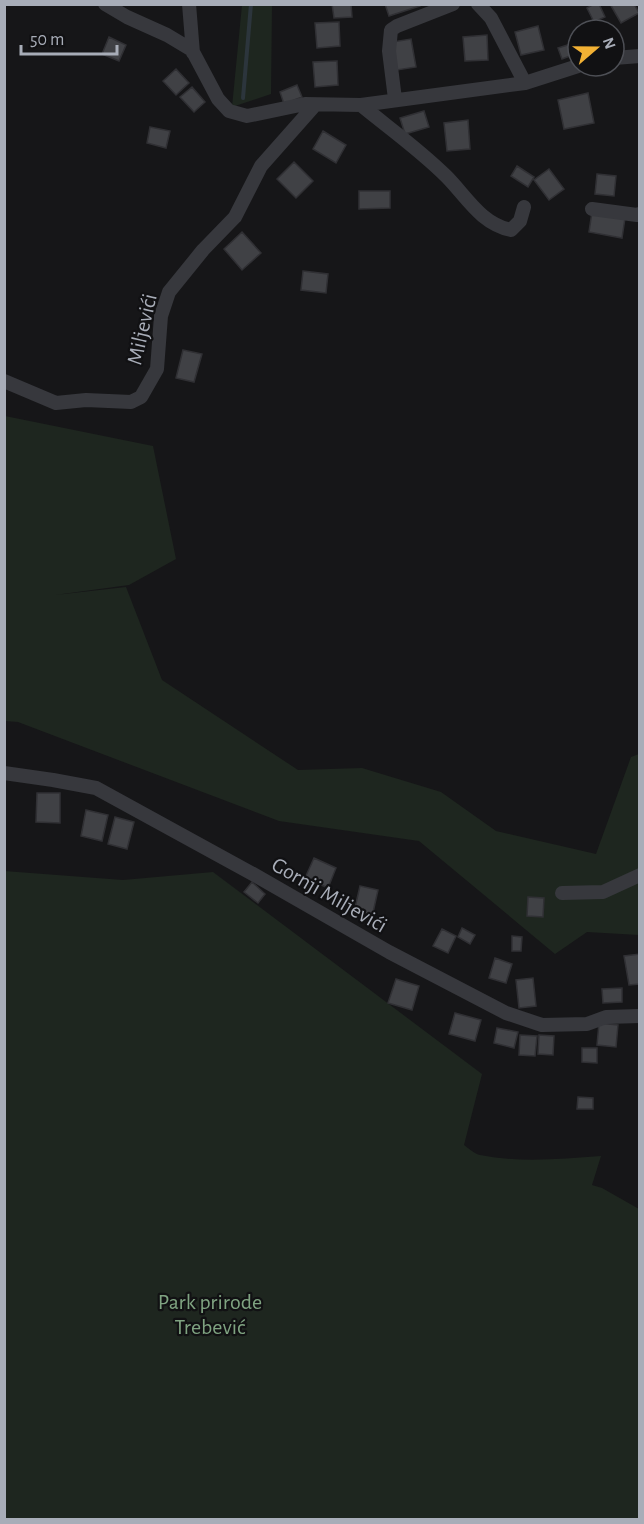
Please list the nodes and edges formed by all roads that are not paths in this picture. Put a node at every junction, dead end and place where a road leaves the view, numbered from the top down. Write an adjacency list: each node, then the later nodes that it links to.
1 (105, 4): 5 (street)
2 (189, 4): 5 (street)
3 (453, 4): 8 (street)
4 (478, 4): 7 (street)
5 (193, 53): 9 (street)
6 (566, 70): 7 (street)
7 (525, 82): 8 (street)
8 (395, 99): 10 (street)
9 (315, 105): 10 (street); 14 (street, Miljevići)
10 (361, 105): 11 (street)
11 (524, 207)
12 (591, 208): 13 (street)
13 (639, 213)
14 (4, 381)
15 (4, 773): 18 (street, Gornji Miljevići)
16 (639, 875): 17 (street)
17 (562, 893)
18 (639, 1016)

